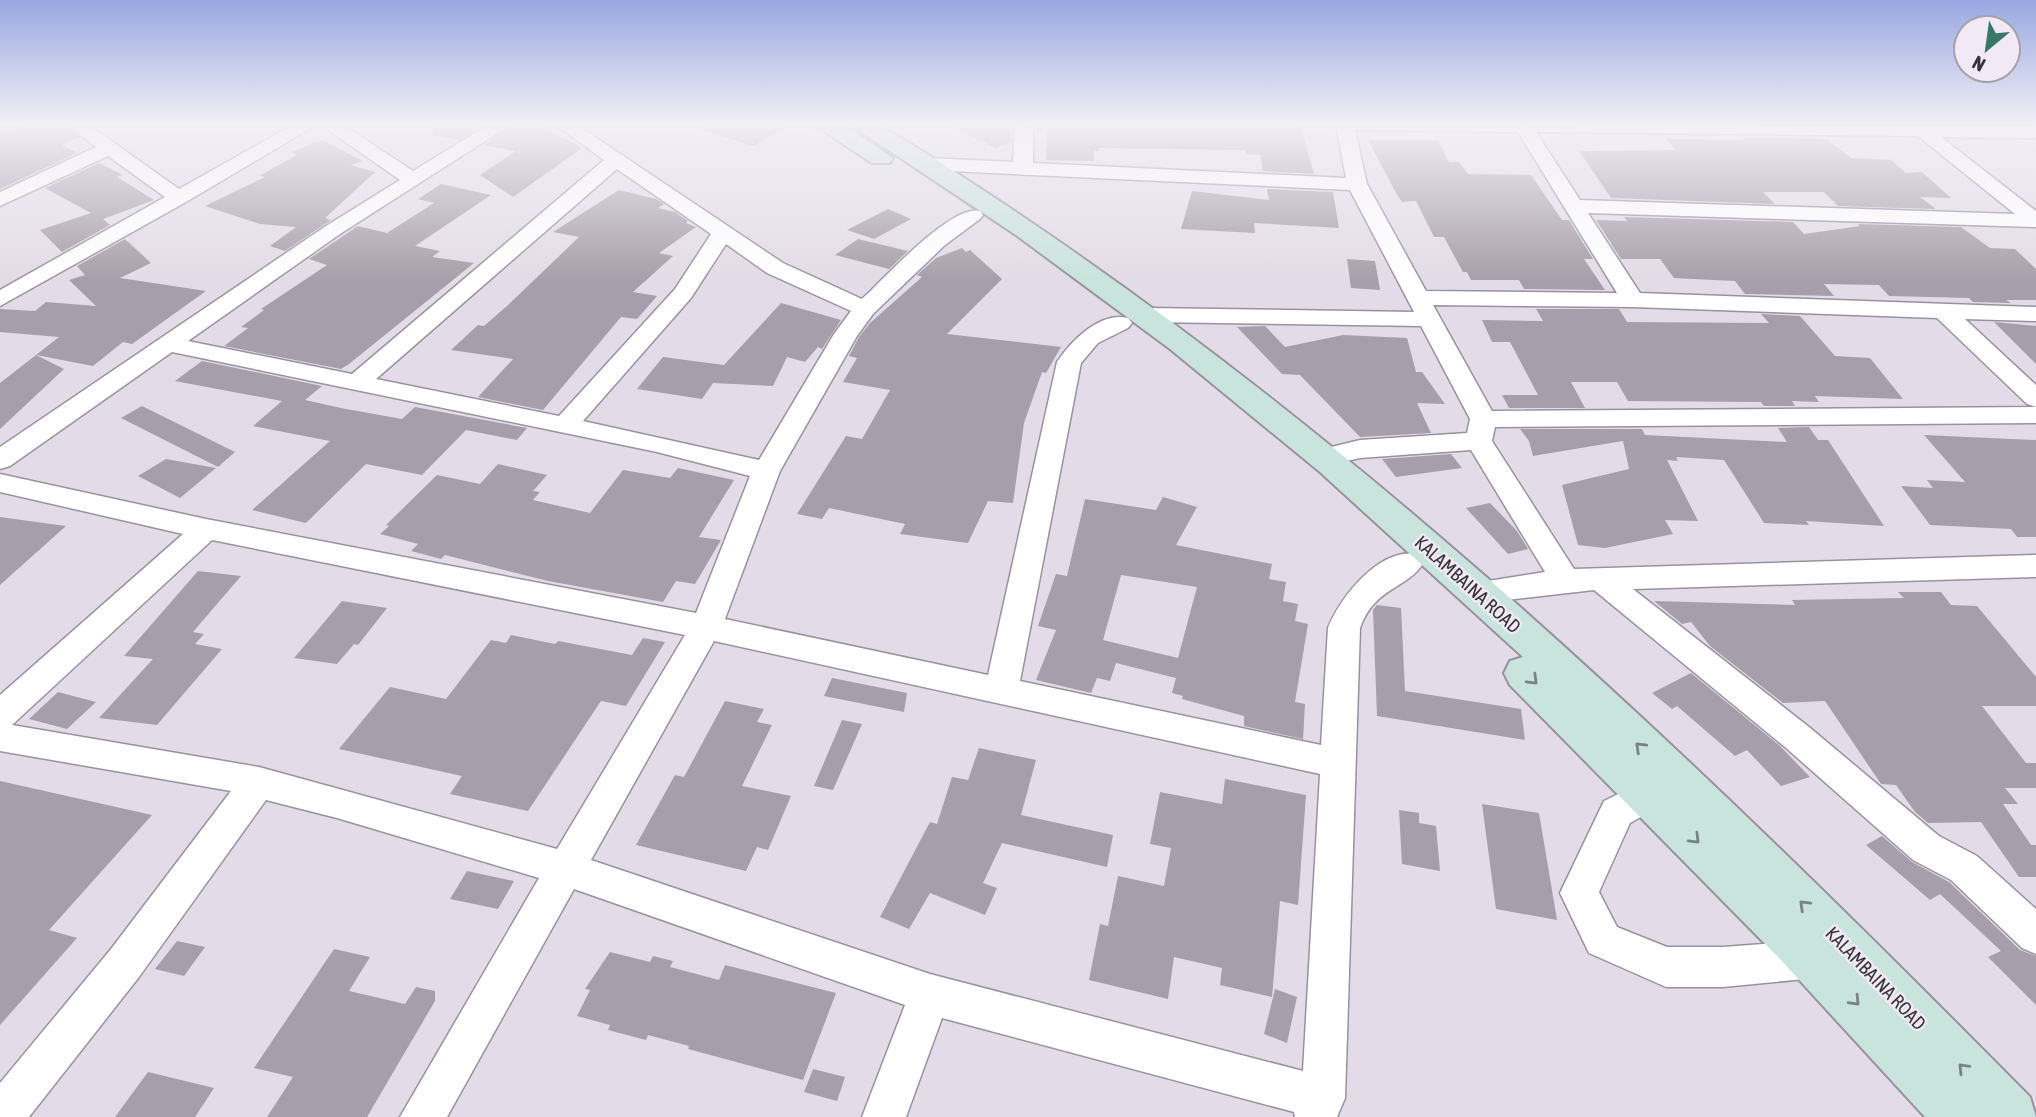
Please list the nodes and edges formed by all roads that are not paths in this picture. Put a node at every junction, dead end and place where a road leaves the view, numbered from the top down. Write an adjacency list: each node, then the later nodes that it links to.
1 (48, 177): 17 (street)
2 (150, 177): 16 (street)
3 (216, 177): 16 (street)
4 (409, 177): 14 (street)
5 (415, 177): 14 (street)
6 (596, 177): 30 (street)
7 (640, 177): 21 (street)
8 (911, 177): 19 (main road, KALAMBAINA ROAD)
9 (948, 177): 28 (main road, KALAMBAINA ROAD)
10 (1222, 177): 15 (street)
11 (1356, 177): 15 (street)
12 (1554, 177): 18 (street)
13 (1981, 177): 20 (street)
14 (412, 179): 29 (street)
15 (1357, 184): 25 (street)
16 (179, 198): 22 (street)
17 (0, 200)
18 (1571, 206): 20 (street); 23 (street)
19 (973, 215): 24 (street); 28 (main road, KALAMBAINA ROAD)
20 (2036, 221)
21 (724, 231): 24 (street); 33 (street)
22 (0, 299)
23 (1633, 300): 25 (street); 26 (street)
24 (865, 309): 37 (street)
25 (1424, 309): 28 (street); 34 (street)
26 (1945, 312): 27 (street); 31 (street)
27 (2036, 314)
28 (1134, 319): 35 (main road, KALAMBAINA ROAD); 40 (main road, KALAMBAINA ROAD); 46 (street)
29 (166, 344): 30 (street); 36 (street)
30 (359, 381): 33 (street)
31 (2036, 399)
32 (2036, 415): 34 (street)
33 (566, 424): 37 (street)
34 (1481, 430): 35 (street); 43 (street)
35 (1325, 457): 44 (main road, KALAMBAINA ROAD)
36 (0, 460)
37 (766, 471): 45 (street)
38 (0, 483): 39 (street)
39 (206, 529): 45 (street); 47 (street)
40 (1409, 562): 49 (street); 51 (main road, KALAMBAINA ROAD, one-way to 51)
41 (2036, 566): 42 (street)
42 (1599, 578): 43 (street); 53 (street)
43 (1565, 580): 44 (street)
44 (1480, 592): 61 (main road, KALAMBAINA ROAD, one-way to 44)
45 (706, 628): 46 (street); 52 (street)
46 (1001, 691): 49 (street)
47 (0, 715)
48 (0, 737): 50 (street)
49 (1338, 763): 56 (street)
50 (259, 782): 52 (street); 57 (street)
51 (1649, 794): 54 (main road, KALAMBAINA ROAD, one-way to 54); 54 (street)
52 (565, 869): 55 (street); 58 (street)
53 (2036, 935)
54 (1815, 959): 60 (main road, KALAMBAINA ROAD, one-way to 60)
55 (930, 994): 56 (street); 59 (street)
56 (1319, 1107)
57 (1, 1117)
58 (422, 1117)
59 (884, 1117)
60 (1964, 1117)
61 (2010, 1117)

